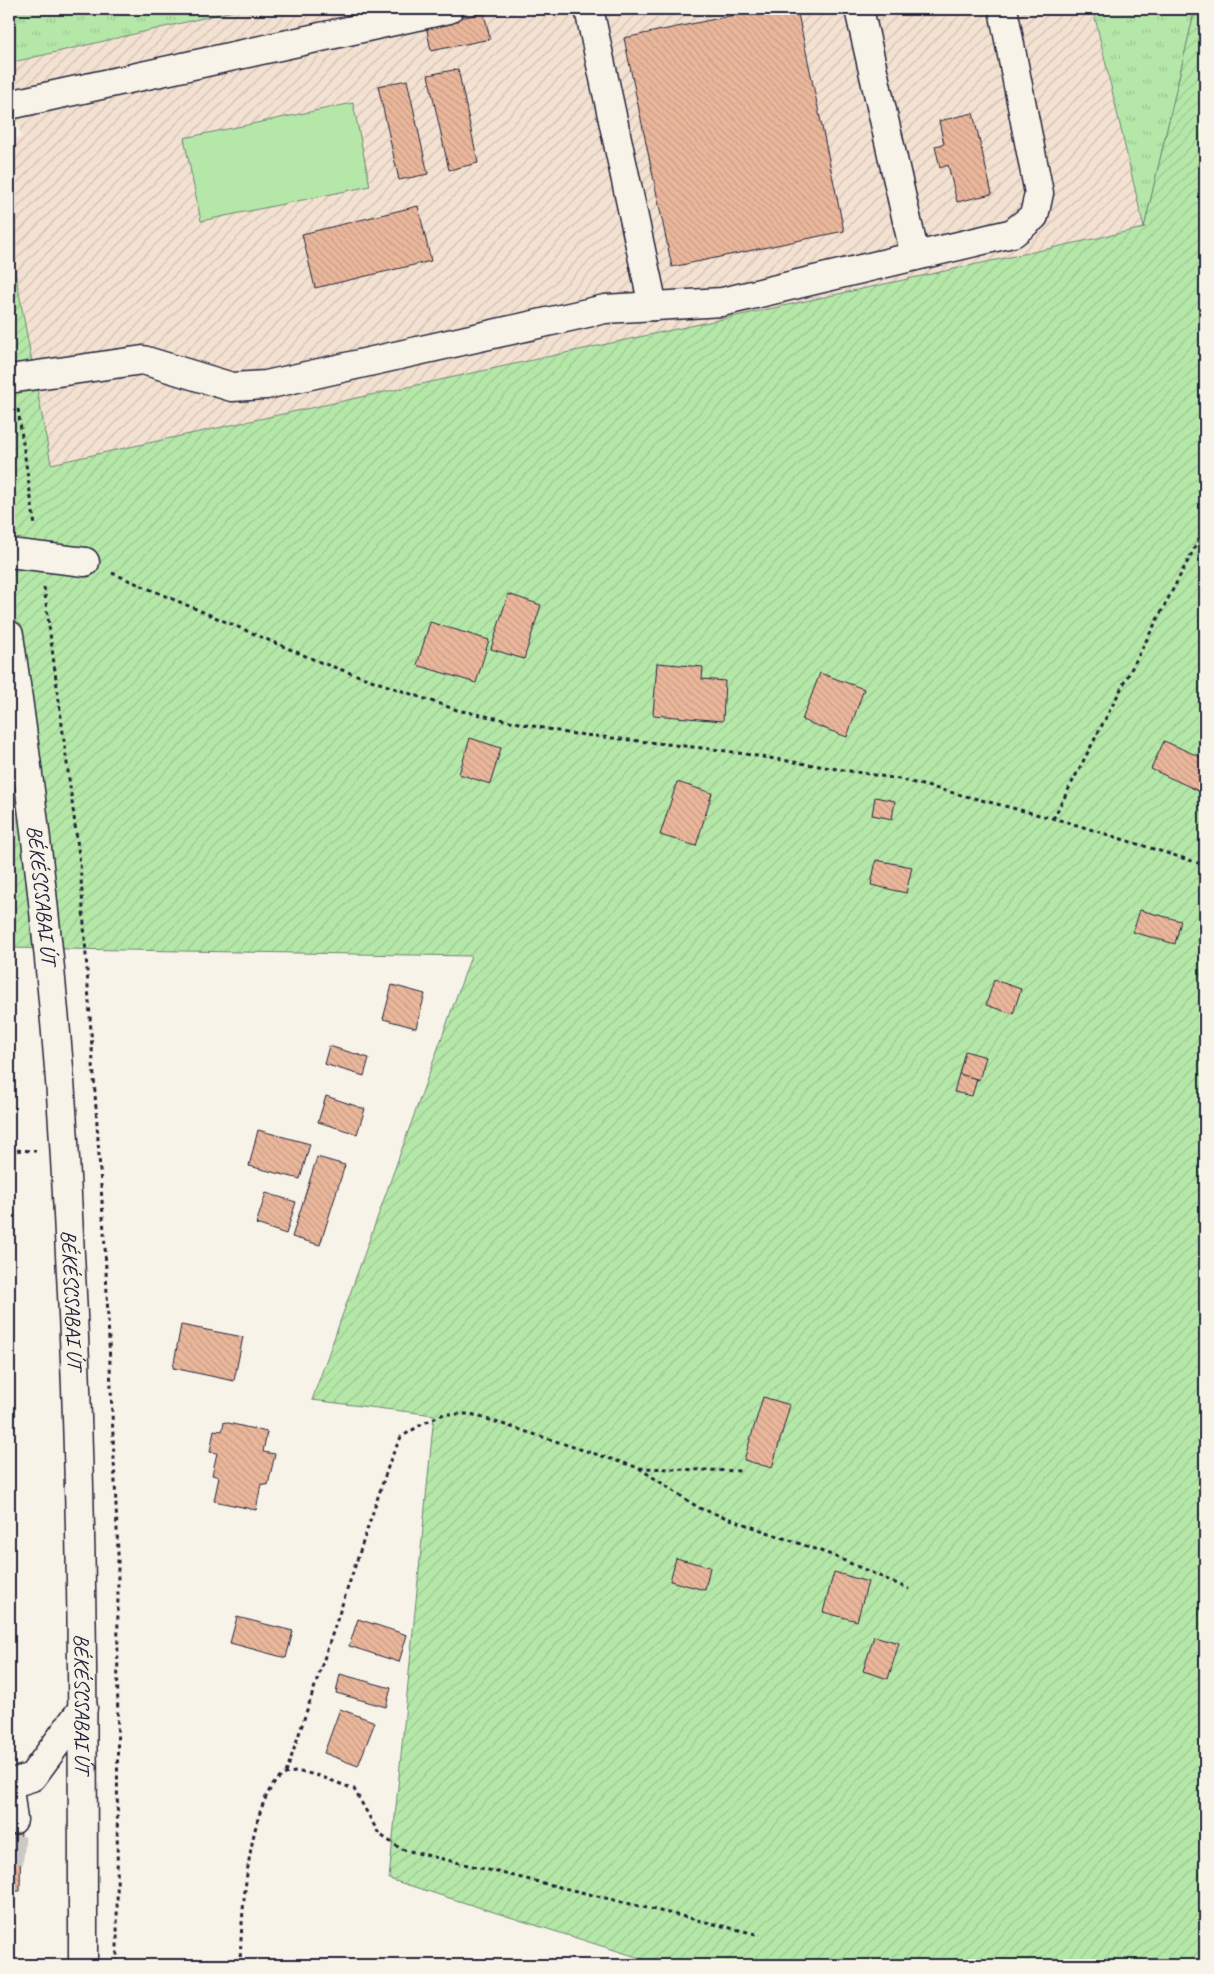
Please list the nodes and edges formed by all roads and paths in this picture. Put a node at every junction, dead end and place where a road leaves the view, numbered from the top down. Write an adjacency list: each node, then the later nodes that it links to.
1 (449, 9): 5 (street)
2 (589, 9): 7 (street)
3 (859, 9): 6 (street)
4 (1003, 9): 6 (street)
5 (9, 105)
6 (915, 256): 7 (street)
7 (653, 306): 8 (street)
8 (9, 379)
9 (1205, 528): 13 (path)
10 (9, 553): 11 (street)
11 (86, 562): 13 (path)
12 (9, 636): 18 (street, BÉKÉSCSABAI ÚT)
13 (1053, 818): 14 (path)
14 (1205, 865)
15 (639, 1468): 16 (path); 17 (path); 19 (path)
16 (740, 1471)
17 (909, 1589)
18 (83, 1708): 20 (street); 24 (street, BÉKÉSCSABAI ÚT)
19 (286, 1773): 23 (path); 25 (path)
20 (9, 1784)
21 (9, 1788): 22 (street)
22 (13, 1820)
23 (760, 1935)
24 (83, 1965)
25 (240, 1965)

